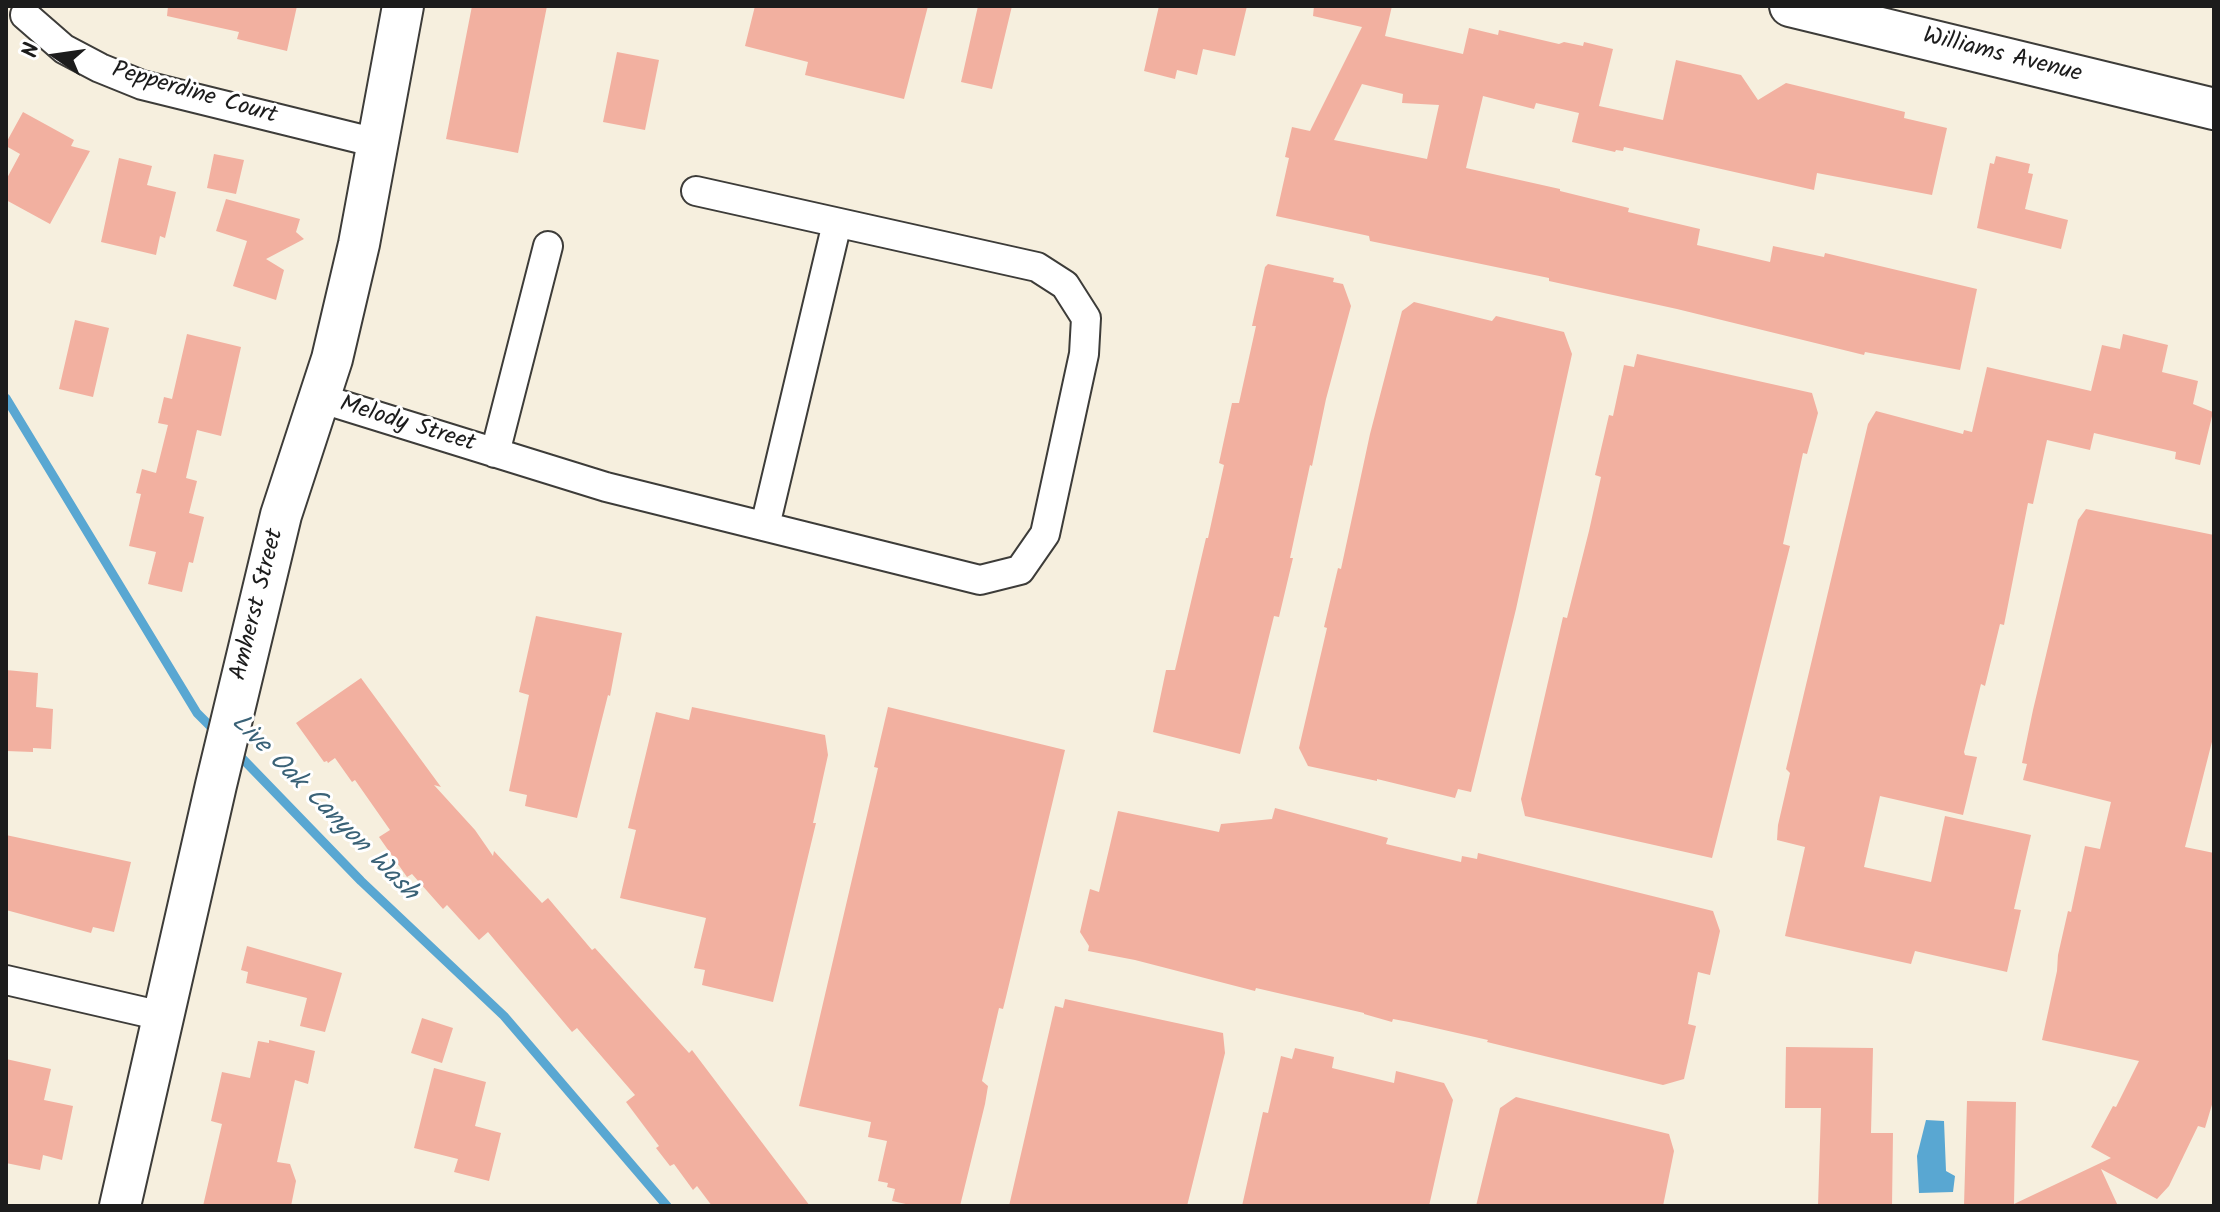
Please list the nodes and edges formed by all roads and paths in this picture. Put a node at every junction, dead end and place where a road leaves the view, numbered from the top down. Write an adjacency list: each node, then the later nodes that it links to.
1 (403, 6): 5 (street, Amherst Street)
2 (1790, 6): 4 (street, Williams Avenue)
3 (25, 15): 5 (street, Pepperdine Court)
4 (2214, 109)
5 (377, 143): 9 (street, Amherst Street)
6 (696, 191): 7 (street, Melody Street)
7 (837, 223): 11 (street); 11 (street, Melody Street)
8 (548, 246): 10 (street)
9 (319, 398): 10 (street, Melody Street); 13 (street, Amherst Street)
10 (495, 453): 11 (street, Melody Street)
11 (765, 526)
12 (6, 980): 13 (street)
13 (162, 1016): 14 (street, Amherst Street)
14 (120, 1206)

